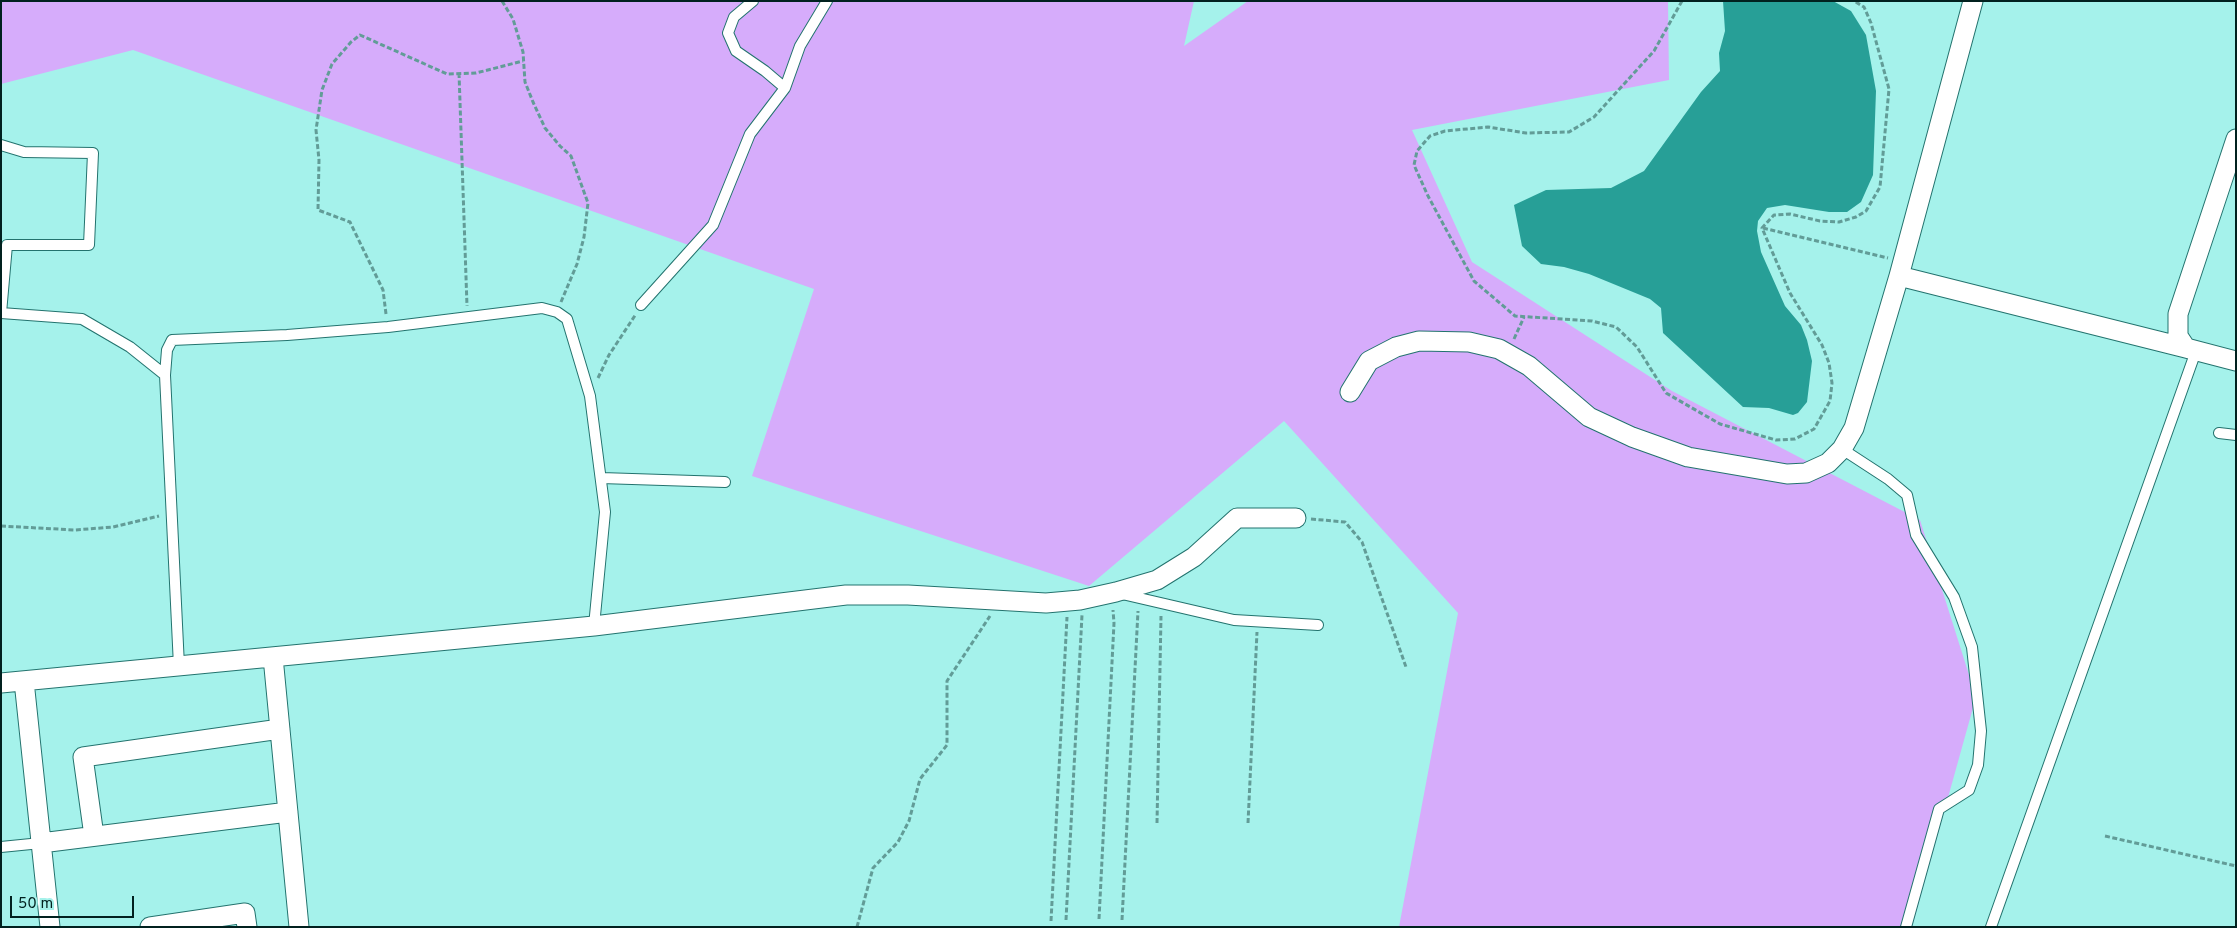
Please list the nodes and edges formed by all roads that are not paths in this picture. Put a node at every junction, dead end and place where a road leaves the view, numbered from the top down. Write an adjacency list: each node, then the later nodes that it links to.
1 (753, 1): 4 (lane)
2 (827, 1): 4 (lane)
3 (1973, 1): 7 (street)
4 (785, 88): 8 (lane)
5 (2236, 139): 10 (street)
6 (1, 145): 9 (lane)
7 (1901, 269): 10 (street); 16 (street)
8 (642, 305)
9 (1, 313): 12 (lane)
10 (2191, 349): 11 (street); 37 (lane)
11 (2232, 356)
12 (165, 375): 17 (lane); 24 (lane)
13 (1350, 392): 16 (street)
14 (2219, 433): 15 (lane)
15 (2236, 435)
16 (1842, 449): 36 (lane)
17 (601, 478): 18 (lane); 22 (lane)
18 (726, 482)
19 (1296, 518): 20 (street)
20 (1110, 593): 21 (lane); 22 (street)
21 (1318, 625)
22 (594, 626): 23 (street)
23 (273, 657): 24 (street); 27 (street)
24 (179, 666): 25 (street)
25 (24, 681): 26 (street); 30 (street)
26 (1, 683)
27 (280, 729): 28 (street); 29 (street)
28 (288, 812): 29 (street); 35 (street)
29 (94, 836): 30 (street)
30 (41, 843): 31 (lane); 32 (street)
31 (1, 848)
32 (50, 927)
33 (150, 927): 34 (street)
34 (247, 927)
35 (299, 927)
36 (1906, 927)
37 (1991, 927)

